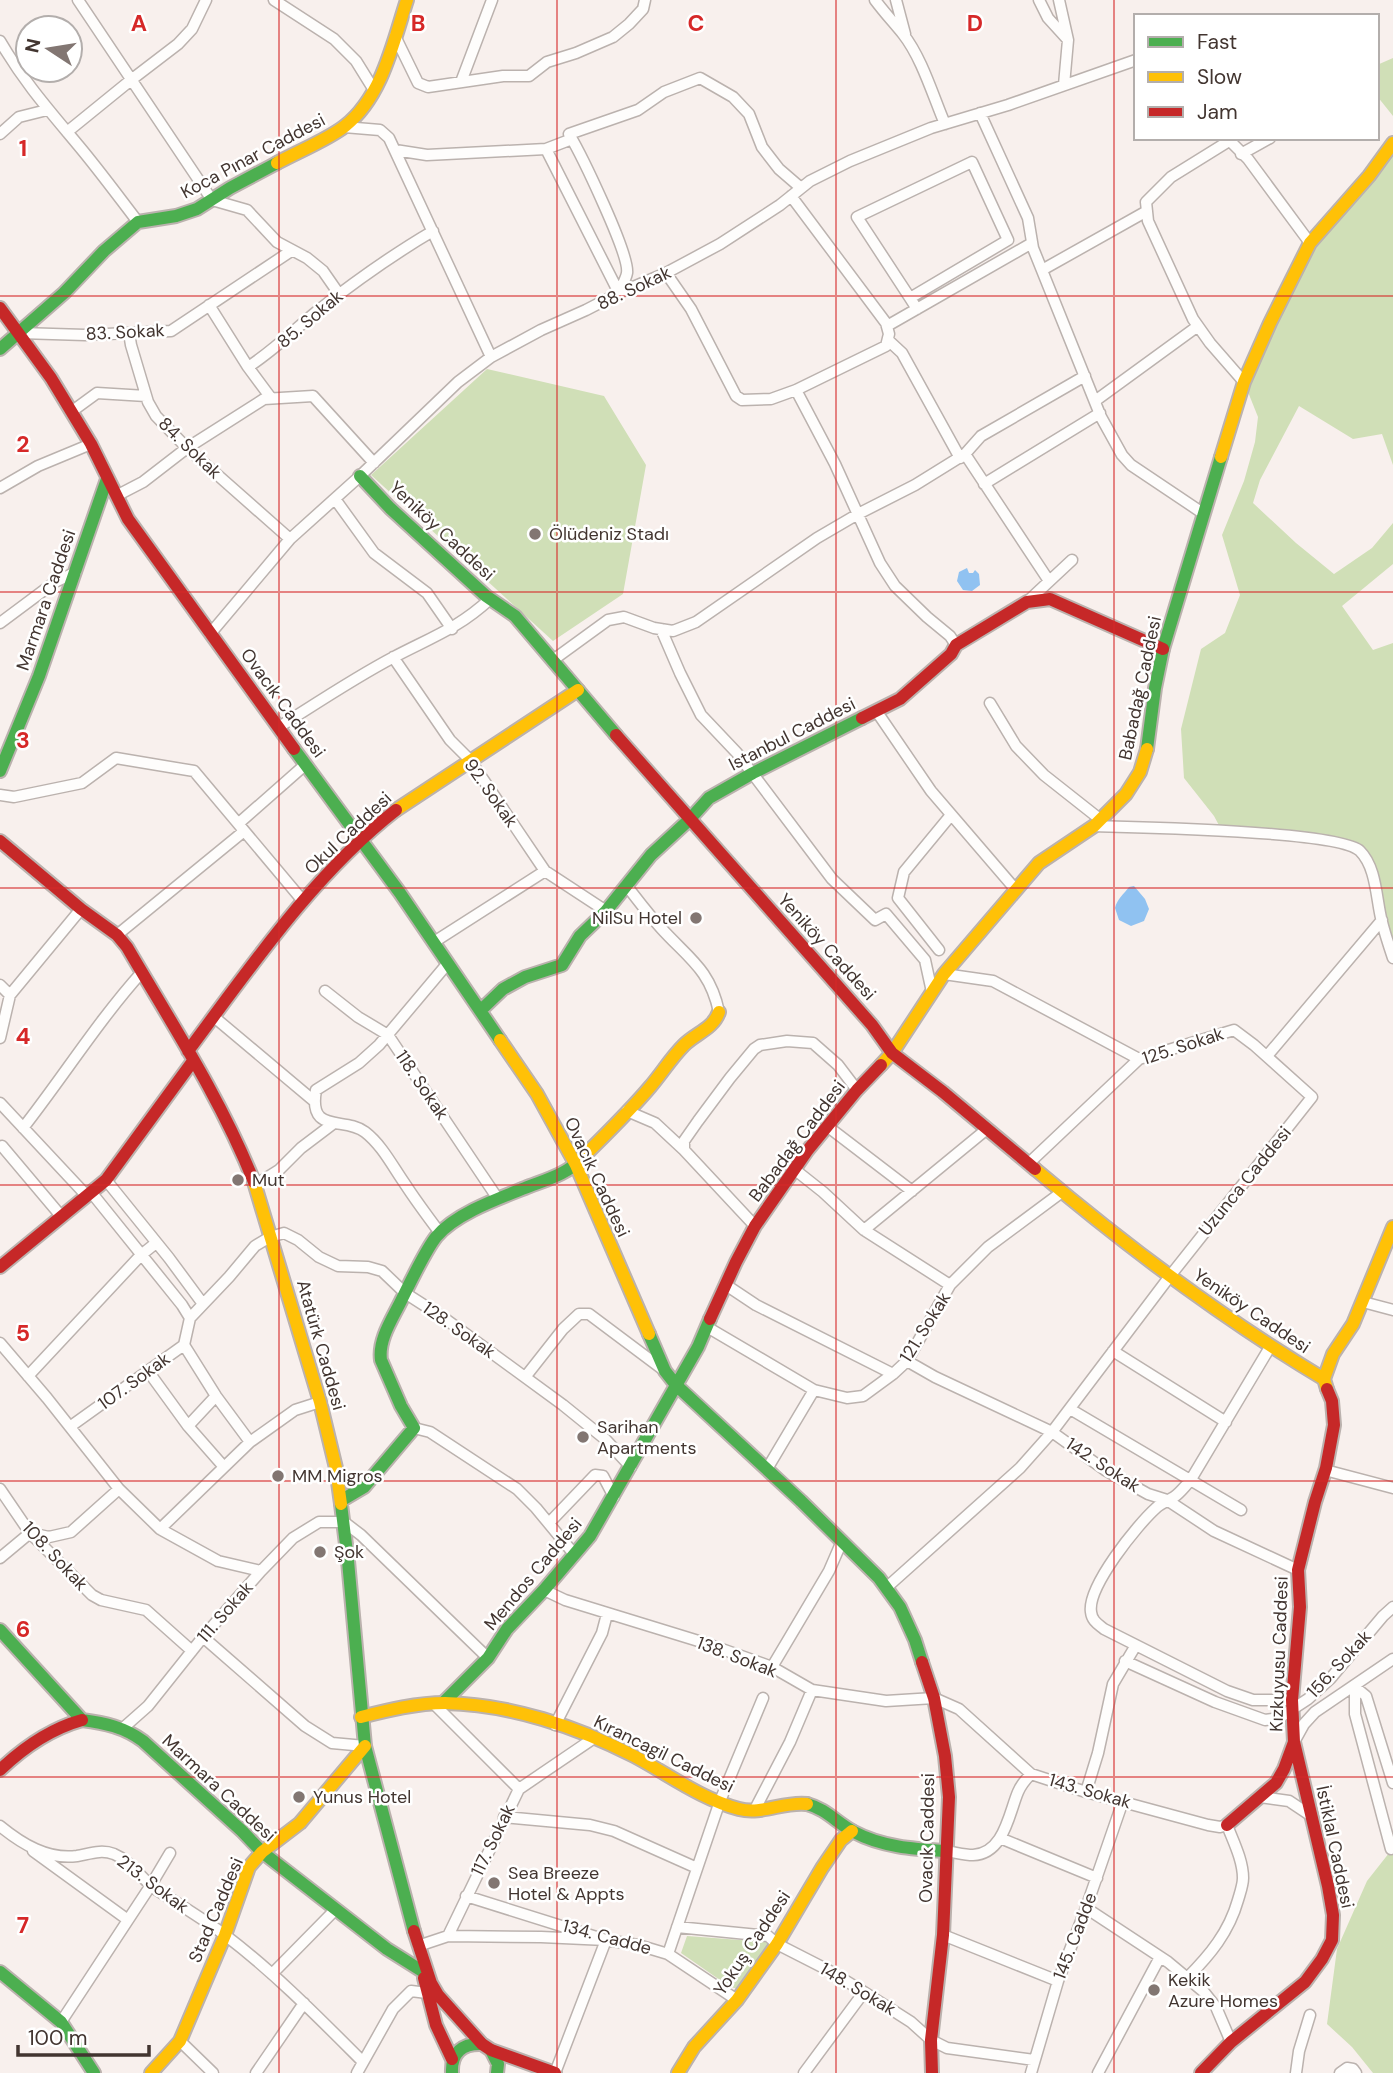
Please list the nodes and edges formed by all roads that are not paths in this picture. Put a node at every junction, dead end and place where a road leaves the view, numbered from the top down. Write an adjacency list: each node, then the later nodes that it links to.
1 (78, 0): 16 (street)
2 (206, 0): 16 (street)
3 (274, 0): 19 (street)
4 (407, 0): 11 (street, Koca Pınar Caddesi)
5 (492, 0): 17 (street)
6 (645, 0): 17 (street)
7 (875, 0): 14 (street)
8 (896, 0): 14 (street)
9 (1038, 0): 12 (street)
10 (1059, 0): 12 (street)
11 (395, 36): 17 (street); 19 (street, Koca Pınar Caddesi)
12 (1068, 40): 18 (street)
13 (0, 41): 20 (street)
14 (907, 42): 22 (street)
15 (1134, 61): 18 (street, 88. Sokak)
16 (131, 79): 24 (street); 35 (street)
17 (461, 82)
18 (1064, 85): 21 (street, 88. Sokak)
19 (374, 90): 23 (street, Koca Pınar Caddesi)
20 (47, 110): 24 (street); 25 (street)
21 (980, 113): 22 (street, 88. Sokak); 39 (street)
22 (945, 124): 33 (street, 88. Sokak)
23 (344, 127): 31 (street); 35 (street, Koca Pınar Caddesi)
24 (67, 132): 37 (street)
25 (0, 134)
26 (572, 139): 30 (street); 33 (street); 44 (street)
27 (1228, 140): 32 (street); 36 (street)
28 (1266, 140): 32 (street)
29 (1393, 143): 40 (street, Babadağ Caddesi)
30 (546, 149): 31 (street); 44 (street)
31 (395, 150): 38 (street)
32 (1241, 154): 40 (street)
33 (801, 188): 34 (street, 88. Sokak)
34 (791, 196): 43 (street, 88. Sokak); 50 (street)
35 (212, 200): 37 (street, Koca Pınar Caddesi); 41 (street)
36 (1147, 211): 42 (street); 51 (street)
37 (138, 222): 52 (street)
38 (433, 231): 45 (street, 85. Sokak); 56 (street)
39 (1032, 243): 42 (street); 49 (street)
40 (1310, 243): 59 (street, Babadağ Caddesi)
41 (291, 251): 45 (street); 47 (street, 83. Sokak)
42 (1042, 270): 58 (street)
43 (666, 273): 44 (street, 88. Sokak); 60 (street)
44 (619, 293): 56 (street, 88. Sokak)
45 (339, 294): 57 (street, 85. Sokak)
46 (910, 298): 46 (street); 49 (street)
47 (209, 305): 53 (street, 83. Sokak); 57 (street)
48 (0, 308): 52 (street, Ovacık Caddesi)
49 (917, 309): 50 (street)
50 (887, 326): 54 (street)
51 (1198, 326): 59 (street); 63 (street)
52 (20, 333): 53 (street, 83. Sokak); 55 (street); 64 (street, Ovacık Caddesi)
53 (129, 333): 61 (street, 84. Sokak)
54 (888, 341): 60 (street); 68 (street)
55 (0, 349)
56 (491, 357): 69 (street, 88. Sokak)
57 (248, 367): 62 (street)
58 (1085, 376): 63 (street); 68 (street)
59 (1244, 382): 76 (street, Babadağ Caddesi)
60 (796, 390): 77 (street)
61 (146, 396): 64 (street); 67 (street, 84. Sokak)
62 (271, 398): 67 (street); 69 (street)
63 (1095, 401): 65 (street)
64 (71, 412): 66 (street, Ovacık Caddesi)
65 (1100, 413): 72 (street); 76 (street)
66 (91, 444): 71 (street, Ovacık Caddesi); 73 (street)
67 (187, 448): 74 (street); 78 (street, 84. Sokak)
68 (963, 456): 72 (street); 77 (street)
69 (374, 463): 70 (street, 88. Sokak)
70 (360, 476): 75 (street, 88. Sokak); 82 (street, Yeniköy Caddesi)
71 (107, 479): 74 (street, Ovacık Caddesi); 80 (street, Marmara Caddesi)
72 (984, 484): 81 (street)
73 (0, 488)
74 (116, 496): 87 (street, Ovacık Caddesi)
75 (335, 499): 78 (street, 88. Sokak); 85 (street)
76 (1203, 513): 89 (street, Babadağ Caddesi)
77 (858, 514): 86 (street); 88 (street)
78 (290, 539): 87 (street, 88. Sokak)
79 (1072, 560): 81 (street)
80 (76, 572): 84 (street); 98 (street, Marmara Caddesi)
81 (1049, 581): 83 (street)
82 (490, 599): 85 (street); 91 (street, Yeniköy Caddesi)
83 (1027, 602): 88 (street, Istanbul Caddesi); 89 (street)
84 (0, 623)
85 (452, 629): 90 (street)
86 (661, 629): 91 (street); 99 (street)
87 (210, 634): 95 (street, Ovacık Caddesi)
88 (956, 645): 94 (street, Istanbul Caddesi)
89 (1163, 649): 103 (street, Babadağ Caddesi)
90 (393, 657): 95 (street); 96 (street, 92. Sokak)
91 (553, 660): 92 (street, Yeniköy Caddesi)
92 (579, 690): 96 (street, Okul Caddesi); 102 (street, Yeniköy Caddesi)
93 (990, 703): 103 (street)
94 (877, 712): 99 (street, Istanbul Caddesi); 101 (street)
95 (279, 727): 97 (street, Ovacık Caddesi)
96 (470, 760): 105 (street, Okul Caddesi); 107 (street, 92. Sokak)
97 (306, 764): 104 (street); 105 (street, Ovacık Caddesi)
98 (0, 771)
99 (753, 773): 102 (street, Istanbul Caddesi); 123 (street)
100 (0, 795): 104 (street)
101 (951, 815): 109 (street); 116 (street)
102 (690, 819): 108 (street, Istanbul Caddesi); 130 (street, Yeniköy Caddesi)
103 (1098, 823): 109 (street, Babadağ Caddesi); 113 (street)
104 (241, 827): 110 (street); 114 (street)
105 (361, 840): 110 (street, Okul Caddesi); 115 (street, Ovacık Caddesi)
106 (0, 841): 111 (street, Atatürk Caddesi)
107 (545, 870): 112 (street, 92. Sokak); 115 (street)
108 (626, 885): 112 (street, Istanbul Caddesi); 126 (street)
109 (1016, 890): 120 (street, Babadağ Caddesi)
110 (303, 901): 127 (street, Okul Caddesi)
111 (81, 909): 114 (street, Atatürk Caddesi); 124 (street)
112 (606, 911): 125 (street, Istanbul Caddesi)
113 (1381, 920): 117 (street); 132 (street)
114 (117, 934): 119 (street, Atatürk Caddesi)
115 (434, 942): 118 (street, Ovacık Caddesi)
116 (939, 950)
117 (1393, 958)
118 (448, 963): 125 (street, Ovacık Caddesi); 128 (street)
119 (142, 972): 131 (street, Atatürk Caddesi); 141 (street)
120 (944, 974): 123 (street, Babadağ Caddesi); 133 (street)
121 (0, 985): 124 (street)
122 (325, 991): 128 (street, 118. Sokak)
123 (932, 992): 130 (street, Babadağ Caddesi)
124 (10, 995): 129 (street)
125 (481, 1010): 146 (street, Ovacık Caddesi)
126 (719, 1012): 138 (street)
127 (214, 1017): 131 (street, Okul Caddesi); 136 (street)
128 (388, 1035): 136 (street); 153 (street, 118. Sokak)
129 (0, 1038)
130 (892, 1053): 134 (street, Babadağ Caddesi); 142 (street, Yeniköy Caddesi)
131 (190, 1056): 148 (street, Okul Caddesi); 149 (street, Atatürk Caddesi)
132 (1267, 1056): 133 (street, 125. Sokak); 135 (street, 125. Sokak)
133 (1139, 1059): 145 (street, 125. Sokak)
134 (857, 1090): 140 (street, Babadağ Caddesi); 144 (street)
135 (1312, 1097): 163 (street, Uzunca Caddesi)
136 (314, 1101): 139 (street)
137 (0, 1103): 141 (street)
138 (627, 1111): 144 (street); 146 (street)
139 (334, 1124): 149 (street); 158 (street)
140 (827, 1126): 147 (street, Babadağ Caddesi); 150 (street)
141 (23, 1128): 152 (street)
142 (987, 1129): 145 (street, Yeniköy Caddesi); 150 (street)
143 (2, 1146): 154 (street)
144 (684, 1150): 155 (street)
145 (1028, 1164): 151 (street, Yeniköy Caddesi)
146 (576, 1165): 153 (street); 178 (street, Ovacık Caddesi)
147 (794, 1169): 155 (street, Babadağ Caddesi); 157 (street)
148 (106, 1180): 152 (street, Okul Caddesi); 160 (street)
149 (255, 1185): 159 (street, Atatürk Caddesi)
150 (912, 1191): 157 (street)
151 (1062, 1192): 163 (street, Yeniköy Caddesi); 165 (street, 121. Sokak)
152 (89, 1194): 154 (street, Okul Caddesi); 161 (street)
153 (498, 1199): 158 (street)
154 (61, 1216): 162 (street, Okul Caddesi)
155 (755, 1226): 164 (street, Babadağ Caddesi)
156 (1393, 1227): 167 (street)
157 (864, 1230): 165 (street)
158 (440, 1233): 166 (street)
159 (271, 1237): 166 (street, 128. Sokak); 168 (street); 186 (street, Atatürk Caddesi)
160 (156, 1243): 161 (street); 168 (street)
161 (141, 1255): 170 (street); 180 (street)
162 (0, 1267)
163 (1170, 1276): 174 (street, Yeniköy Caddesi); 175 (street, Uzunca Caddesi)
164 (726, 1285): 171 (street, Babadağ Caddesi); 179 (street)
165 (950, 1285): 176 (street, 121. Sokak)
166 (405, 1293): 181 (street, 128. Sokak); 191 (street)
167 (1363, 1302): 169 (street); 182 (street)
168 (203, 1304): 170 (street)
169 (1393, 1310)
170 (190, 1318): 173 (street, 107. Sokak)
171 (707, 1327): 183 (street, Babadağ Caddesi); 184 (street, 121. Sokak)
172 (0, 1343): 180 (street)
173 (184, 1345): 177 (street, 107. Sokak); 185 (street)
174 (1270, 1347): 182 (street, Yeniköy Caddesi); 188 (street)
175 (1113, 1351): 187 (street, Uzunca Caddesi); 188 (street)
176 (907, 1361): 179 (street, 121. Sokak); 192 (street, 142. Sokak)
177 (149, 1371): 189 (street, 107. Sokak); 190 (street)
178 (665, 1371): 181 (street); 183 (street, Ovacık Caddesi)
179 (893, 1374): 184 (street, 121. Sokak)
180 (28, 1376): 189 (street)
181 (526, 1376): 195 (street, 128. Sokak)
182 (1324, 1379): 197 (street, Kızkuyusu Caddesi)
183 (676, 1385): 195 (street, Mendos Caddesi); 196 (street, Ovacık Caddesi)
184 (814, 1390): 196 (street)
185 (216, 1396): 190 (street); 193 (street)
186 (320, 1402): 193 (street); 203 (street, Atatürk Caddesi)
187 (1070, 1409): 192 (street, Uzunca Caddesi); 198 (street)
188 (1226, 1422): 198 (street)
189 (71, 1426): 201 (street)
190 (188, 1426): 194 (street)
191 (414, 1428): 203 (street); 207 (street)
192 (1052, 1432): 204 (street, 142. Sokak); 215 (street, Uzunca Caddesi)
193 (250, 1442): 194 (street)
194 (224, 1466): 208 (street)
195 (631, 1467): 202 (street, Mendos Caddesi)
196 (767, 1469): 210 (street, Ovacık Caddesi)
197 (1325, 1470): 199 (street); 213 (street, Kızkuyusu Caddesi)
198 (1190, 1481): 204 (street); 205 (street)
199 (1393, 1488)
200 (0, 1489): 209 (street, 108. Sokak)
201 (119, 1489): 208 (street); 209 (street)
202 (614, 1497): 207 (street); 211 (street, Mendos Caddesi)
203 (341, 1500): 206 (street, Atatürk Caddesi)
204 (1167, 1500): 213 (street, 142. Sokak); 221 (street)
205 (1241, 1510)
206 (344, 1522): 214 (street, 111. Sokak); 223 (street); 233 (street, Atatürk Caddesi)
207 (549, 1523): 211 (street)
208 (160, 1529): 214 (street)
209 (30, 1533): 212 (street); 222 (street, 108. Sokak)
210 (842, 1541): 215 (street, Ovacık Caddesi); 226 (street)
211 (574, 1554): 216 (street, Mendos Caddesi)
212 (0, 1558)
213 (1298, 1570): 232 (street, Kızkuyusu Caddesi)
214 (261, 1571): 220 (street, 111. Sokak)
215 (886, 1588): 230 (street, Ovacık Caddesi)
216 (544, 1590): 218 (street, 138. Sokak); 223 (street, Mendos Caddesi)
217 (1393, 1607): 232 (street, 156. Sokak)
218 (607, 1614): 226 (street, 138. Sokak); 235 (street)
219 (0, 1630): 234 (street)
220 (203, 1637): 222 (street, 111. Sokak); 239 (street)
221 (1136, 1645): 225 (street); 232 (street)
222 (192, 1651): 236 (street, 111. Sokak)
223 (488, 1658): 231 (street, Mendos Caddesi)
224 (1393, 1659): 227 (street)
225 (1125, 1661): 232 (street, 156. Sokak); 244 (street)
226 (772, 1667): 228 (street, 138. Sokak)
227 (1355, 1687): 238 (street); 242 (street); 256 (street)
228 (812, 1690): 230 (street, 138. Sokak); 248 (street)
229 (764, 1698): 246 (street)
230 (934, 1698): 241 (street, 143. Sokak); 257 (street, Ovacık Caddesi)
231 (439, 1704): 233 (street, Kırancagil Caddesi); 235 (street, Kırancagil Caddesi); 243 (street)
232 (1293, 1704): 238 (street, Kızkuyusu Caddesi)
233 (361, 1717): 239 (street, Atatürk Caddesi)
234 (82, 1720): 236 (street, Marmara Caddesi); 240 (street)
235 (555, 1725): 237 (street, Kırancagil Caddesi)
236 (122, 1729): 258 (street, Marmara Caddesi)
237 (594, 1738): 243 (street, 117. Sokak); 246 (street, Kırancagil Caddesi)
238 (1294, 1742): 245 (street, Kızkuyusu Caddesi); 249 (street, İstiklal Caddesi)
239 (365, 1746): 258 (street, Stad Caddesi); 273 (street, Atatürk Caddesi)
240 (0, 1770)
241 (1031, 1774): 244 (street, 143. Sokak); 254 (street)
242 (1393, 1783)
243 (519, 1789): 250 (street, 117. Sokak)
244 (1086, 1791): 247 (street, 143. Sokak)
245 (1260, 1797): 249 (street); 251 (street, Kızkuyusu Caddesi)
246 (720, 1801): 248 (street, Kırancagil Caddesi); 260 (street)
247 (1123, 1801): 251 (street, 143. Sokak); 261 (street, 145. Cadde)
248 (754, 1811): 253 (street, Kırancagil Caddesi)
249 (1310, 1815): 289 (street, İstiklal Caddesi)
250 (504, 1817): 260 (street); 263 (street, 117. Sokak)
251 (1227, 1825): 279 (street)
252 (0, 1826): 255 (street, 213. Sokak)
253 (852, 1831): 257 (street, Kırancagil Caddesi); 272 (street, Yokuş Caddesi)
254 (1000, 1838): 257 (street); 261 (street)
255 (18, 1841): 262 (street, 213. Sokak); 266 (street)
256 (1391, 1849)
257 (945, 1851): 269 (street, Ovacık Caddesi)
258 (262, 1852): 265 (street, Marmara Caddesi); 268 (street, Stad Caddesi)
259 (170, 1853): 262 (street)
260 (697, 1868): 267 (street)
261 (1097, 1878): 264 (street, 145. Cadde)
262 (151, 1885): 266 (street); 268 (street, 213. Sokak)
263 (466, 1896): 270 (street, 117. Sokak); 271 (street, 134. Cadde)
264 (1086, 1908): 275 (street); 280 (street, 145. Cadde)
265 (335, 1910): 276 (street, Marmara Caddesi); 278 (street)
266 (128, 1920): 286 (street)
267 (677, 1927): 272 (street, 148. Sokak); 274 (street)
268 (225, 1935): 278 (street, 213. Sokak); 288 (street, Stad Caddesi)
269 (943, 1935): 280 (street); 287 (street, Ovacık Caddesi)
270 (448, 1936): 271 (street); 273 (street)
271 (606, 1940): 274 (street, 134. Cadde); 301 (street)
272 (777, 1944): 281 (street, 148. Sokak); 283 (street, Yokuş Caddesi)
273 (418, 1946): 276 (street); 290 (street)
274 (668, 1954): 283 (street, 134. Cadde)
275 (1160, 1957): 279 (street); 306 (street)
276 (422, 1971): 282 (street)
277 (0, 1972): 286 (street)
278 (272, 1974): 284 (street, 213. Sokak)
279 (1187, 1978): 289 (street)
280 (1058, 1981): 292 (street, 145. Cadde)
281 (864, 1992): 287 (street, 148. Sokak); 303 (street)
282 (427, 1993): 291 (street); 293 (street)
283 (737, 2000): 302 (street, Yokuş Caddesi)
284 (304, 2003): 293 (street, 213. Sokak); 297 (street)
285 (1310, 2015): 308 (street)
286 (61, 2022): 294 (street)
287 (931, 2040): 292 (street, 148. Sokak); 304 (street, Ovacık Caddesi)
288 (180, 2041): 295 (street, Stad Caddesi); 296 (street)
289 (1231, 2042): 307 (street, İstiklal Caddesi)
290 (486, 2047): 291 (street); 300 (street); 301 (street)
291 (452, 2059): 299 (street)
292 (1034, 2060): 305 (street, 145. Cadde)
293 (363, 2062): 298 (street)
294 (94, 2073)
295 (151, 2073)
296 (213, 2073)
297 (256, 2073)
298 (357, 2073)
299 (452, 2073)
300 (497, 2073)
301 (555, 2073)
302 (678, 2073)
303 (804, 2073)
304 (932, 2073)
305 (1031, 2073)
306 (1098, 2073)
307 (1200, 2073)
308 (1296, 2073)
309 (1340, 2073): 310 (street)
310 (1356, 2073)

